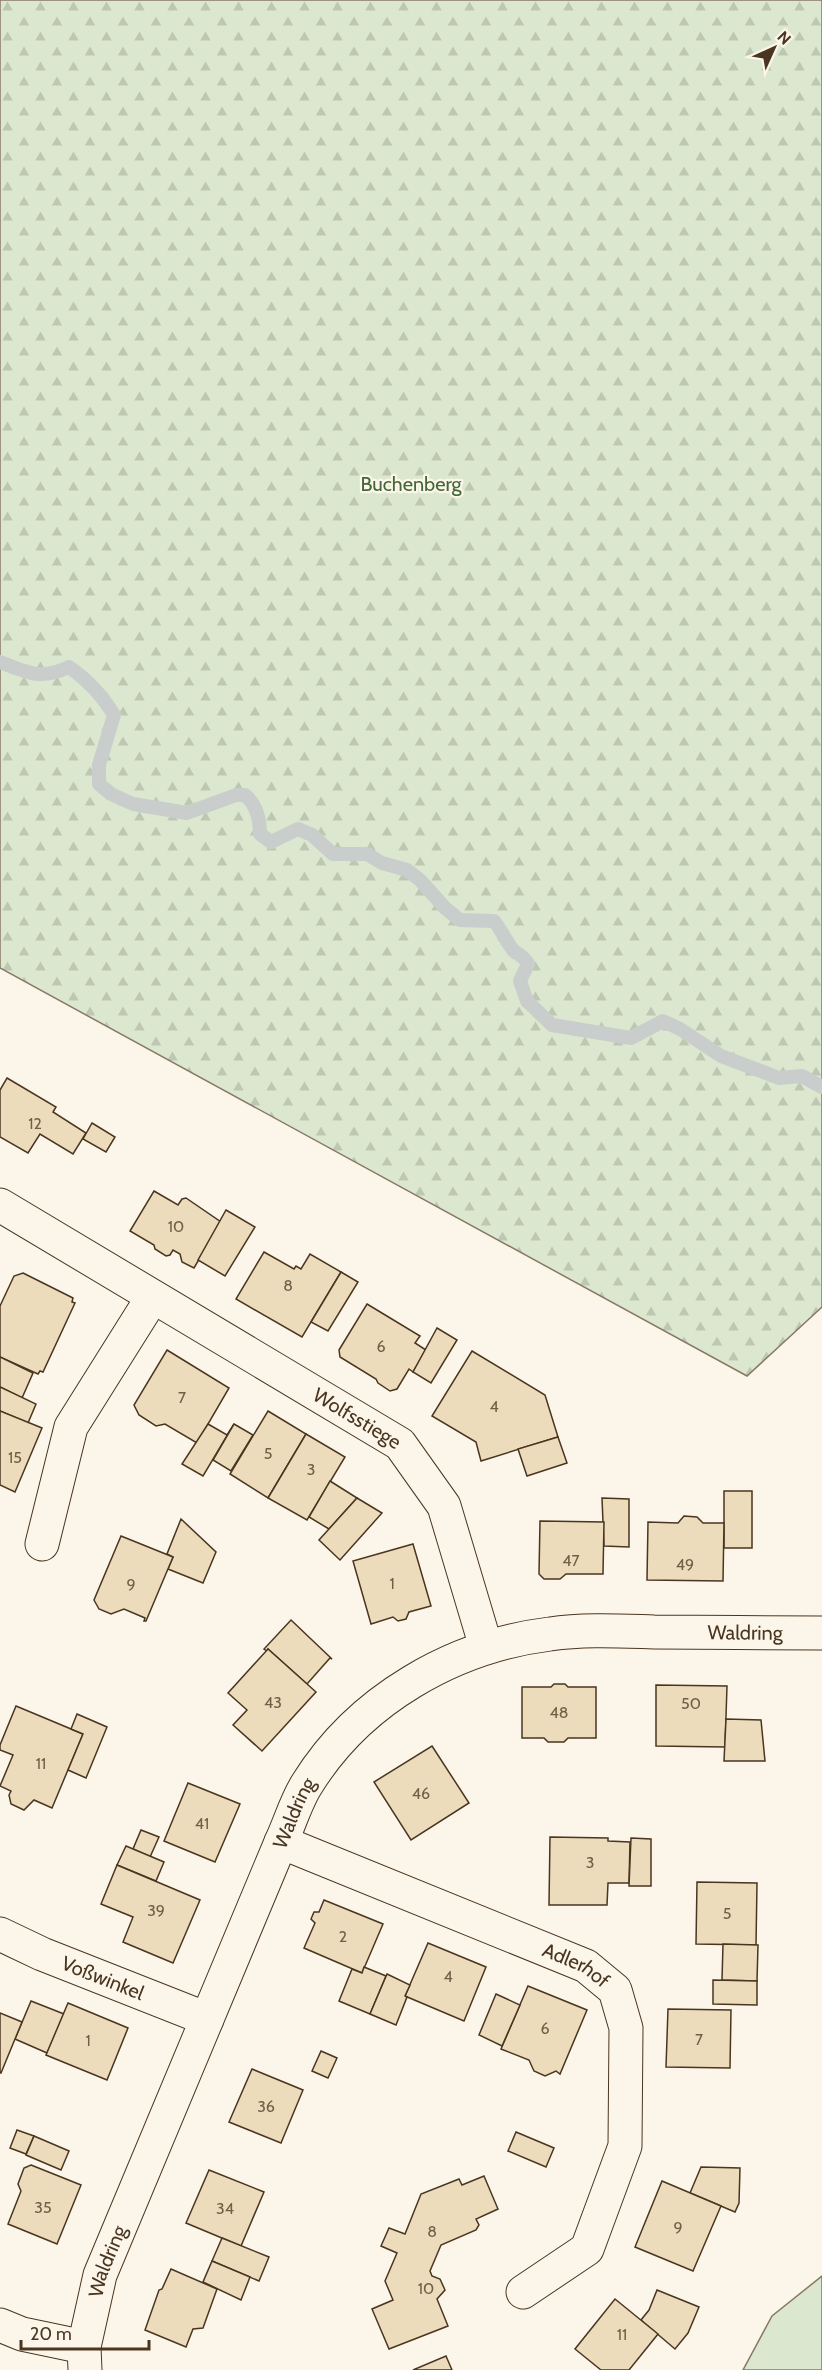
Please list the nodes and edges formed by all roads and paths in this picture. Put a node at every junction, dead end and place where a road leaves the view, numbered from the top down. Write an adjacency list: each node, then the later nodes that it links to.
1 (0, 1205): 2 (street, Wolfsstiege)
2 (152, 1298): 3 (street); 5 (street, Wolfsstiege)
3 (42, 1544)
4 (822, 1633): 5 (street, Waldring)
5 (486, 1647): 6 (street, Waldring)
6 (281, 1842): 8 (street, Waldring); 9 (street, Adlerhof)
7 (0, 1934): 8 (street, Voßwinkel)
8 (207, 2019): 11 (street, Waldring)
9 (523, 2292)
10 (0, 2325): 11 (street)
11 (84, 2359)

